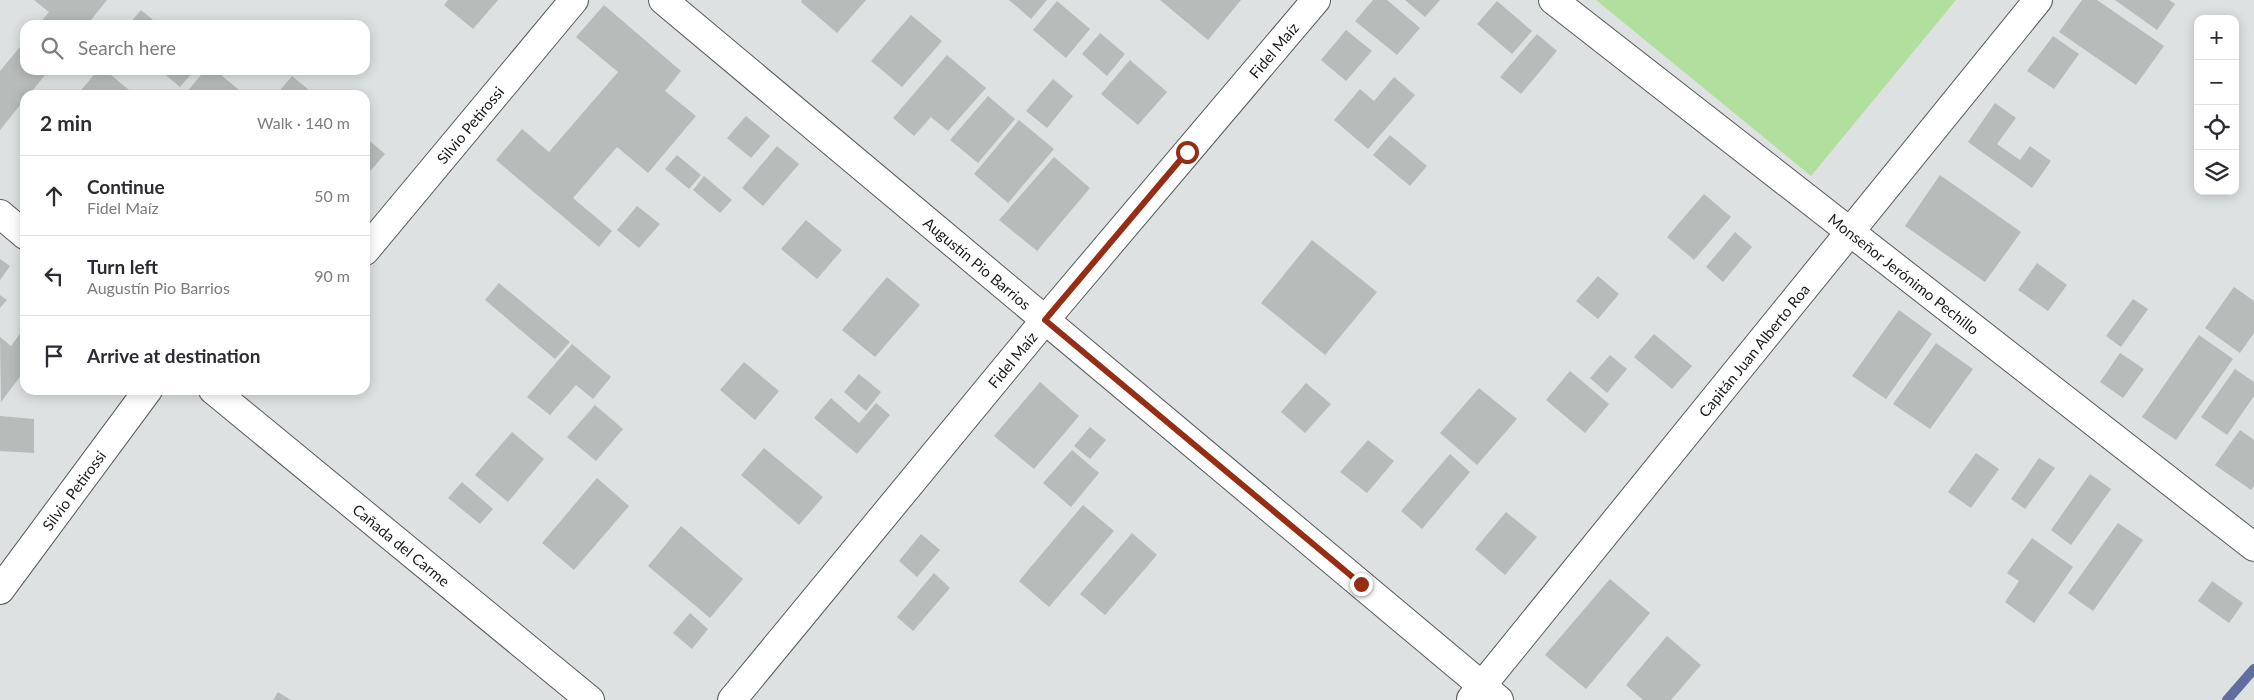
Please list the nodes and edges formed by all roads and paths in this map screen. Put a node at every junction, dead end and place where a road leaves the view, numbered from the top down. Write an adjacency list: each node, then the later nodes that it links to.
1 (574, 0): 9 (street, Silvio Petirossi)
2 (663, 0): 10 (street, Augustín Pio Barrios)
3 (1316, 0): 10 (street, Fidel Maíz)
4 (1553, 0): 8 (street, Monseñor Jerónimo Pechillo)
5 (2038, 0): 8 (street, Capitán Juan Alberto Roa)
6 (0, 214): 7 (street)
7 (20, 231)
8 (1850, 231): 14 (street, Monseñor Jerónimo Pechillo); 16 (street, Capitán Juan Alberto Roa)
9 (370, 244)
10 (1045, 320): 16 (street, Augustín Pio Barrios); 18 (street, Fidel Maíz)
11 (144, 395): 15 (street, Silvio Petirossi)
12 (229, 395): 13 (street, Cañada del Carme)
13 (242, 399): 17 (street, Cañada del Carme)
14 (2254, 547)
15 (0, 590)
16 (1484, 695)
17 (590, 700)
18 (732, 700)

